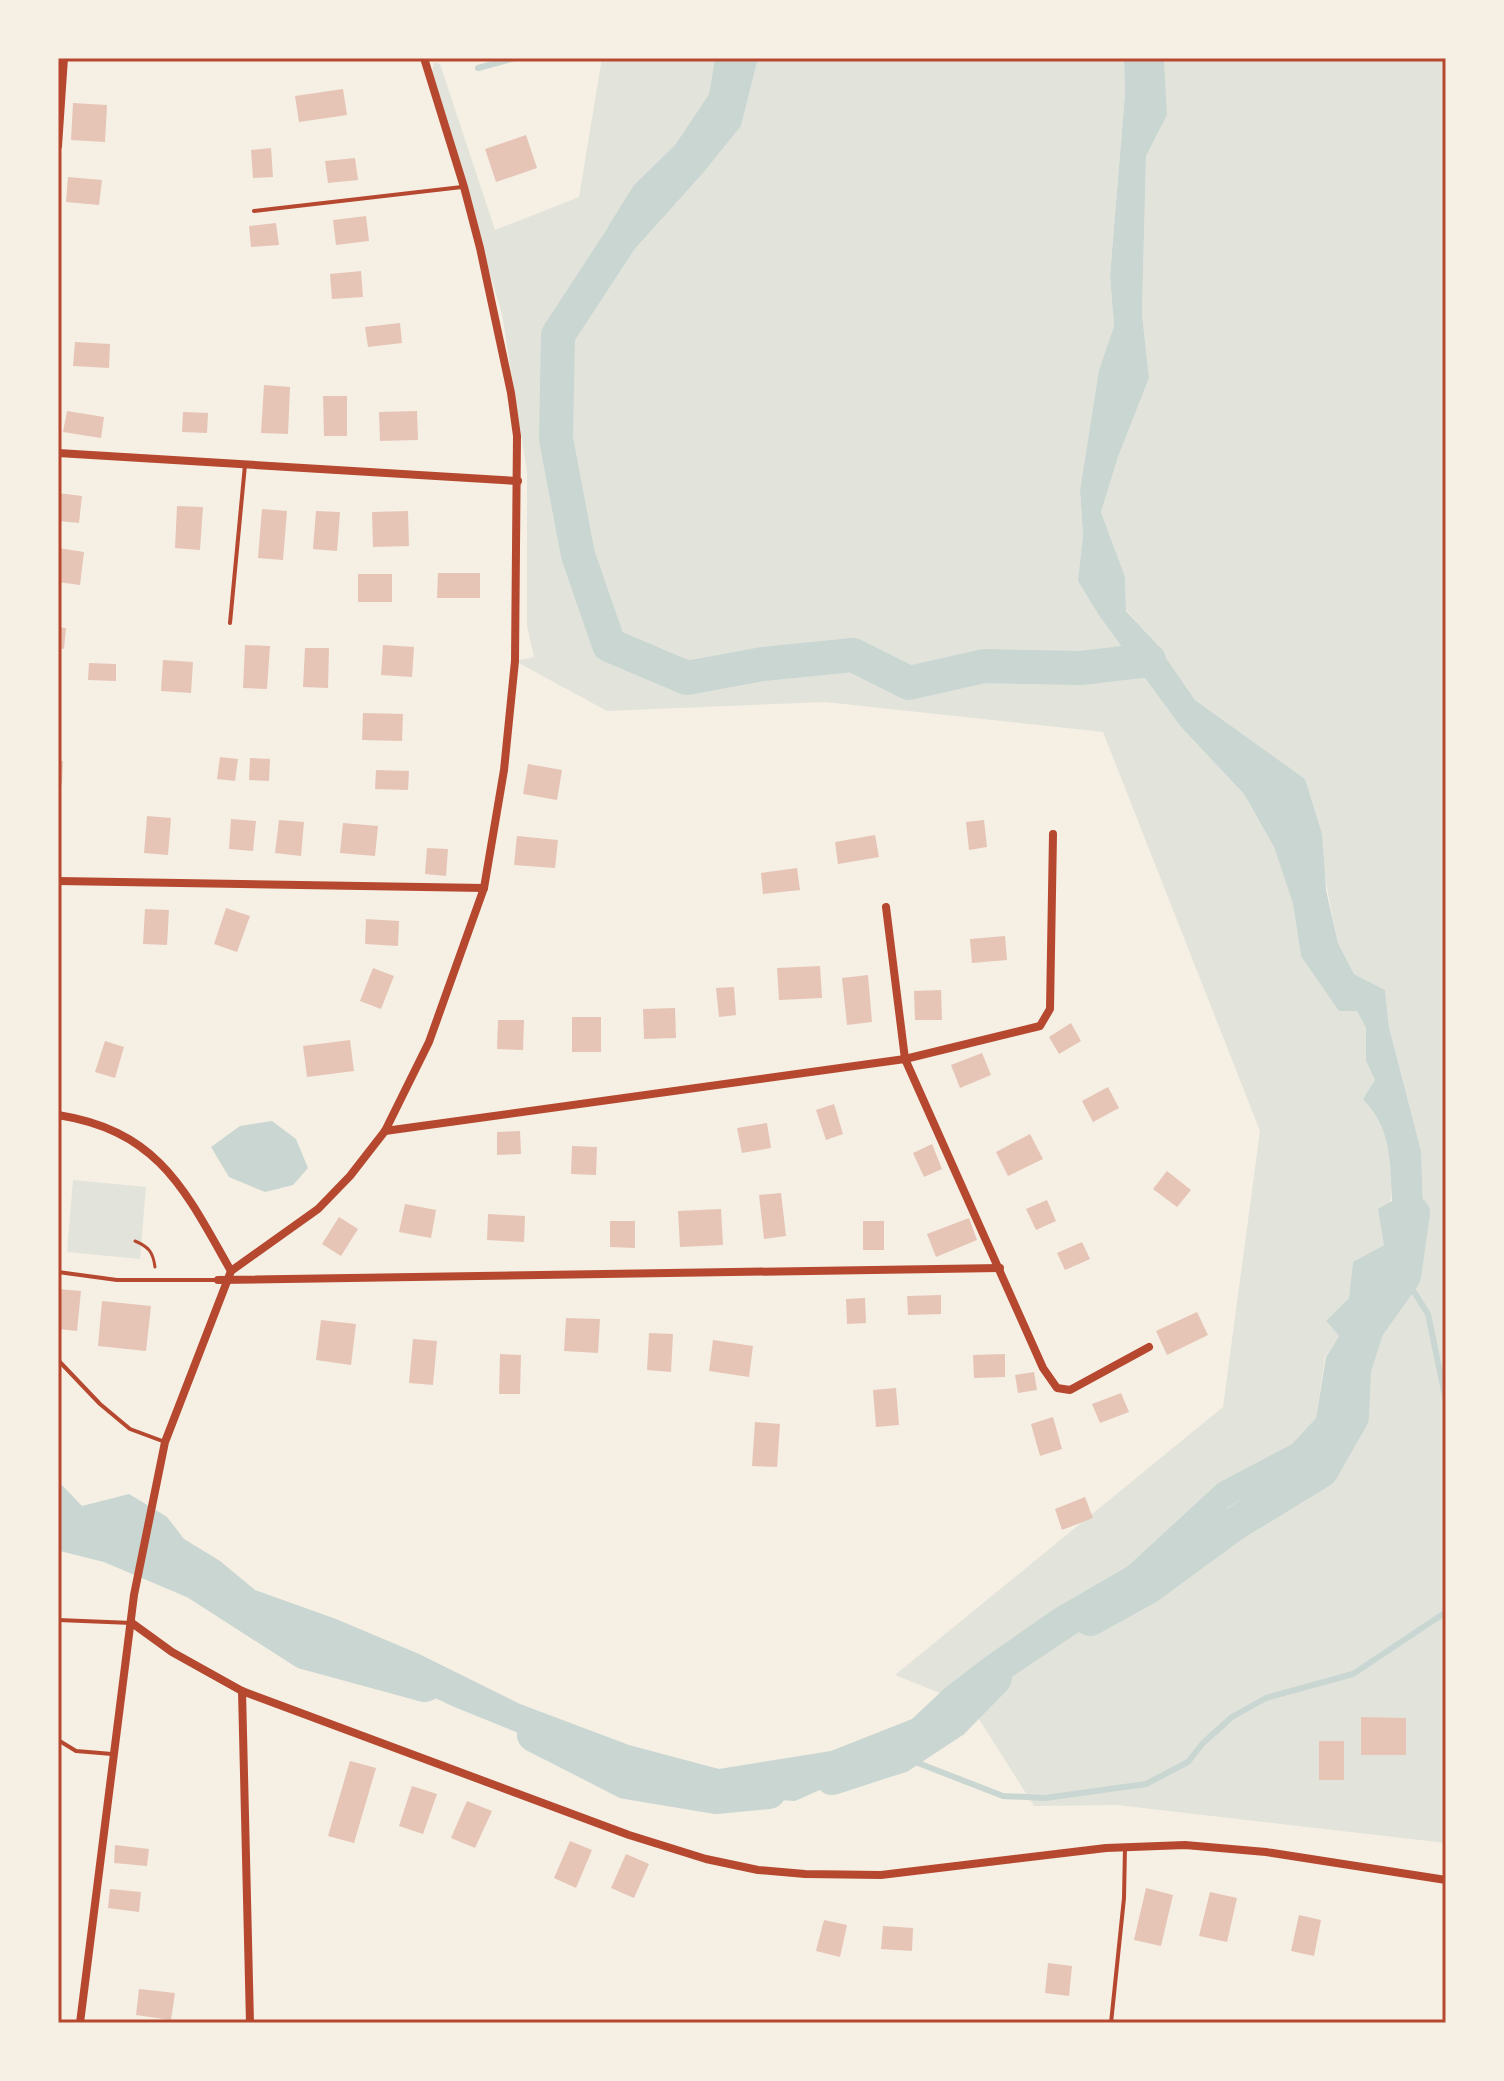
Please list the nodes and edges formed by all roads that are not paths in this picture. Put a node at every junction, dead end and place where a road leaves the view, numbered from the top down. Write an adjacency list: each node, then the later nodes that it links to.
1 (64, 58): 3 (street)
2 (424, 58): 4 (street)
3 (58, 143)
4 (464, 187): 5 (lane); 8 (street)
5 (254, 211)
6 (58, 453): 7 (street)
7 (245, 465): 8 (street); 9 (lane)
8 (518, 481): 12 (street)
9 (230, 623)
10 (1053, 834): 14 (street)
11 (58, 881): 12 (street)
12 (484, 888): 16 (street)
13 (886, 907): 14 (street)
14 (905, 1059): 16 (street); 17 (street)
15 (58, 1115): 19 (street)
16 (385, 1131): 19 (street)
17 (1000, 1268): 19 (street); 20 (street)
18 (58, 1272): 19 (lane)
19 (225, 1277): 22 (street)
20 (1149, 1347)
21 (58, 1360): 22 (lane)
22 (165, 1442): 24 (street)
23 (58, 1620): 24 (lane)
24 (132, 1623): 25 (street); 27 (street)
25 (242, 1691): 28 (street); 31 (street)
26 (58, 1740): 27 (lane)
27 (115, 1754): 30 (street)
28 (1125, 1847): 29 (street); 32 (lane)
29 (1446, 1880)
30 (80, 2023)
31 (250, 2023)
32 (1111, 2023)

